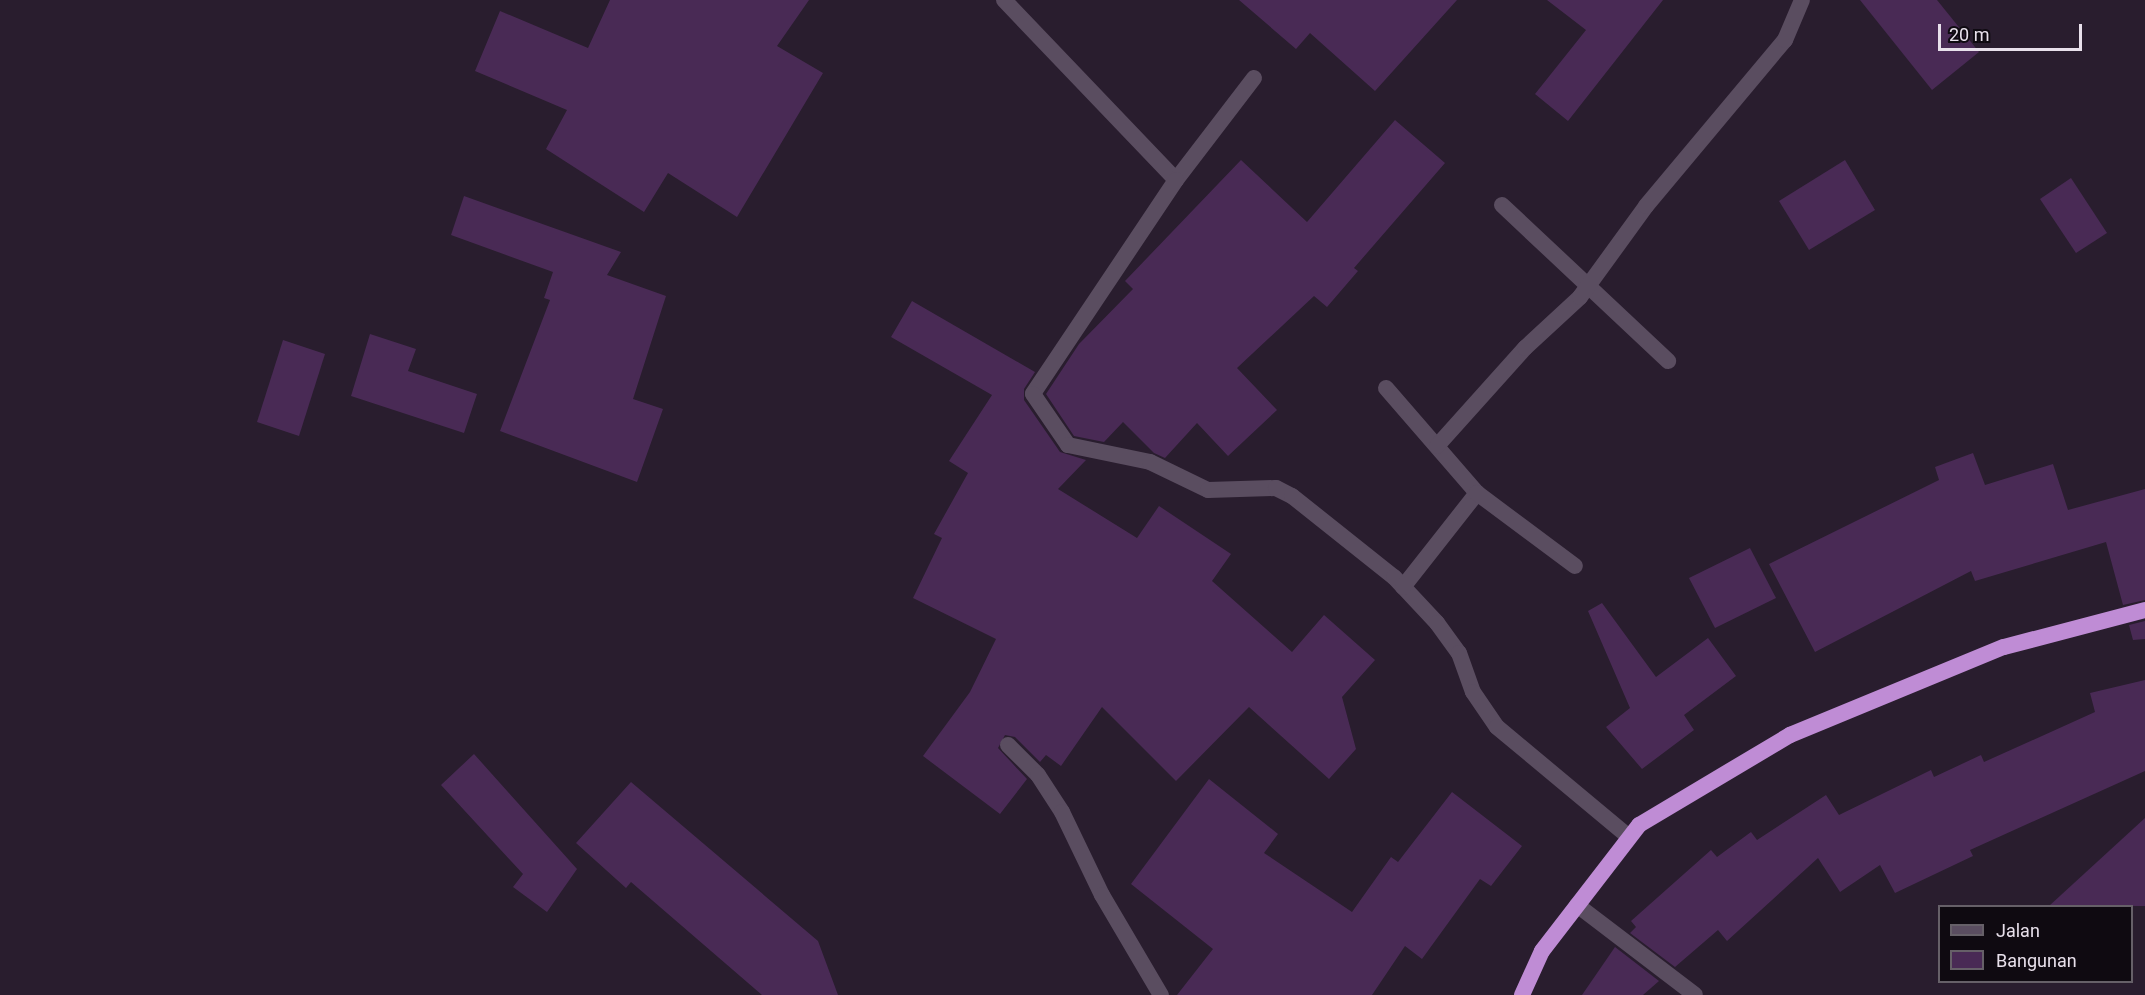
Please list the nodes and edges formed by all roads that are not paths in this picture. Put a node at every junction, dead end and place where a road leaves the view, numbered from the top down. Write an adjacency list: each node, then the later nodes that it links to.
1 (1004, 0): 4 (street)
2 (1802, 0): 6 (street)
3 (1254, 78): 4 (street)
4 (1176, 180): 12 (street)
5 (1502, 205): 6 (street)
6 (1588, 286): 7 (street); 9 (street)
7 (1668, 361)
8 (1386, 388): 9 (street)
9 (1437, 446): 10 (street)
10 (1477, 493): 11 (street); 12 (street)
11 (1575, 566)
12 (1403, 587): 15 (street)
13 (2145, 610): 15 (highway)
14 (1008, 745): 17 (street)
15 (1629, 837): 16 (highway)
16 (1577, 905): 18 (highway); 19 (street)
17 (1161, 995)
18 (1522, 995)
19 (1695, 995)

